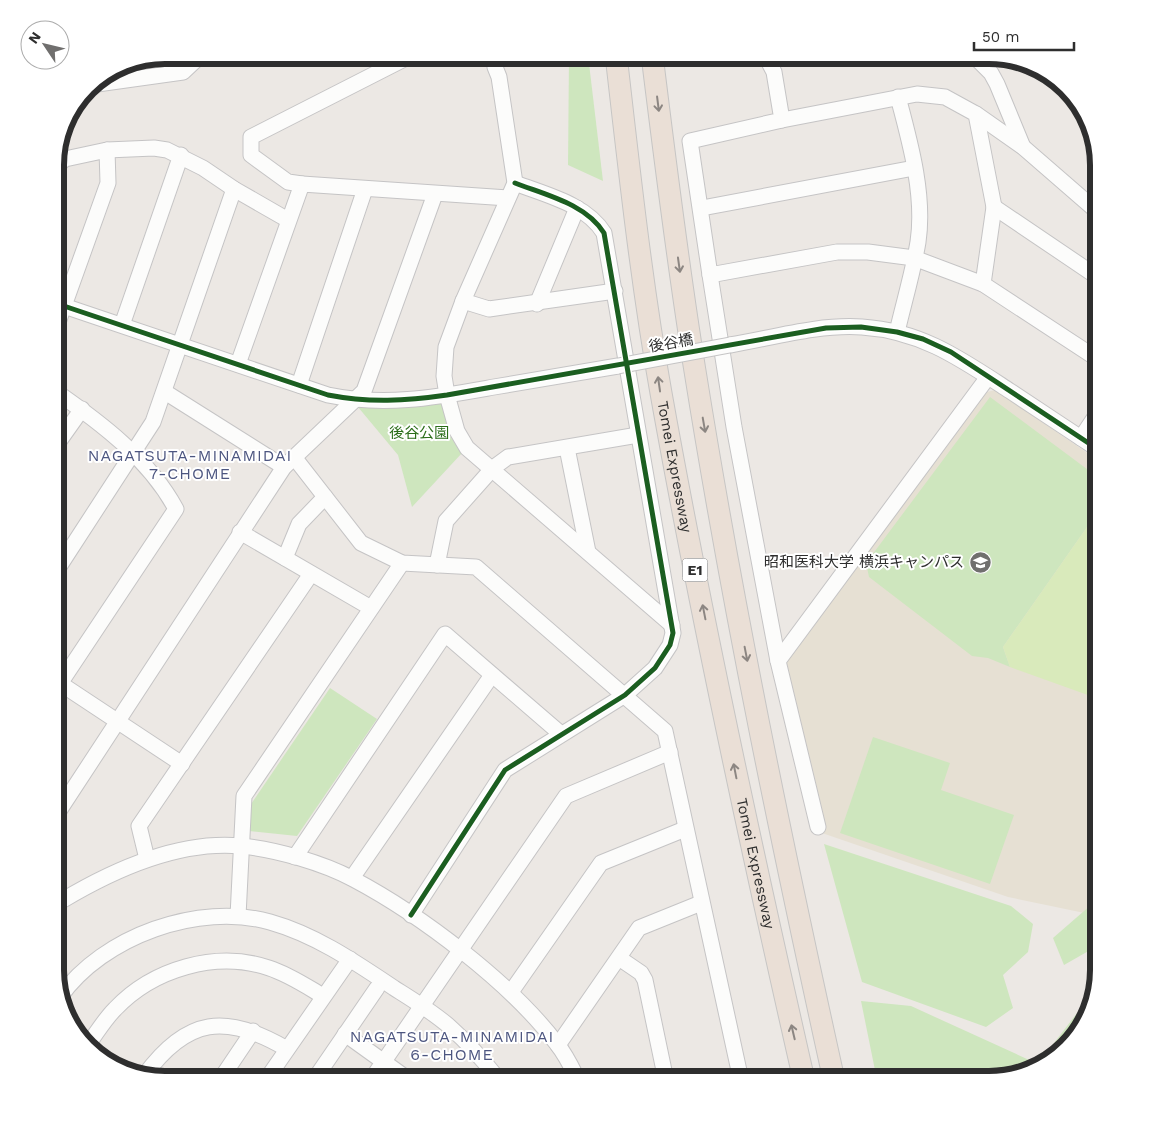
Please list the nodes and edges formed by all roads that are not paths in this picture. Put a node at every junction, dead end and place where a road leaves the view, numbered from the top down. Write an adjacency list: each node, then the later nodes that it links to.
1 (191, 64): 8 (street)
2 (394, 64): 18 (street)
3 (495, 64): 17 (street)
4 (617, 64): 112 (highway, Tomei Expressway / E1, one-way to 4)
5 (653, 64): 113 (highway, Tomei Expressway / E1, one-way to 113)
6 (770, 64): 11 (street)
7 (982, 64): 12 (street)
8 (105, 84)
9 (898, 97): 10 (street); 11 (street); 16 (street)
10 (976, 114): 12 (street); 24 (street)
11 (782, 120): 26 (street)
12 (1023, 147): 23 (street)
13 (107, 150): 14 (street); 15 (street); 33 (street)
14 (181, 156): 19 (street); 37 (street)
15 (64, 160)
16 (914, 168): 26 (street); 28 (street)
17 (515, 183): 22 (street); 25 (street)
18 (302, 184): 20 (street); 27 (street)
19 (234, 189): 27 (street); 39 (street)
20 (365, 189): 21 (street); 43 (street)
21 (435, 194): 22 (street); 47 (street)
22 (508, 198): 34 (street)
23 (1090, 205)
24 (994, 207): 29 (street); 31 (street)
25 (577, 208): 32 (street); 35 (street)
26 (702, 208): 30 (street)
27 (288, 220): 41 (street)
28 (914, 258): 30 (street); 31 (street); 38 (street)
29 (1090, 272)
30 (710, 275): 68 (street)
31 (983, 284): 40 (street)
32 (615, 292): 35 (street); 51 (street)
33 (64, 293)
34 (463, 301): 35 (street); 45 (street)
35 (536, 304)
36 (64, 307): 37 (street, 後谷橋)
37 (122, 325): 39 (street, 後谷橋)
38 (897, 332): 42 (street, 後谷橋); 45 (street, 後谷橋, bridge)
39 (179, 344): 41 (street, 後谷橋); 44 (street)
40 (1090, 354)
41 (238, 364): 43 (street, 後谷橋)
42 (988, 377): 52 (street, 後谷橋); 68 (street)
43 (299, 385): 47 (street, 後谷橋)
44 (165, 392): 55 (street); 56 (street)
45 (447, 395): 47 (street, 後谷橋); 57 (street)
46 (64, 397): 48 (street)
47 (355, 400): 56 (street)
48 (82, 409): 50 (street); 55 (street)
49 (1090, 424): 52 (street)
50 (64, 434)
51 (638, 435): 54 (street); 67 (street)
52 (1081, 438): 53 (street, 後谷橋)
53 (1090, 444)
54 (567, 448): 57 (street); 61 (street)
55 (135, 453): 60 (street); 69 (street)
56 (289, 462): 58 (street); 59 (street)
57 (493, 468): 61 (street); 64 (street)
58 (325, 497): 62 (street); 63 (street)
59 (240, 532): 62 (street); 73 (street)
60 (64, 549)
61 (588, 552): 67 (street)
62 (285, 558): 65 (street)
63 (402, 564): 64 (street); 66 (street)
64 (437, 565): 72 (street)
65 (311, 574): 66 (street); 76 (street)
66 (371, 608): 80 (street)
67 (672, 624): 72 (street)
68 (778, 661): 78 (street)
69 (64, 675)
70 (492, 675): 74 (street); 81 (street); 83 (street)
71 (64, 689): 73 (street)
72 (625, 695): 74 (street); 75 (street)
73 (118, 721): 76 (street); 77 (street)
74 (561, 734): 86 (street)
75 (670, 752): 79 (street); 88 (street)
76 (182, 764): 82 (street)
77 (64, 803)
78 (818, 826)
79 (685, 829): 85 (street); 93 (street)
80 (240, 846): 81 (street); 82 (street); 87 (street)
81 (295, 857): 83 (street)
82 (147, 859): 84 (street)
83 (352, 878): 86 (street)
84 (64, 899)
85 (701, 903): 89 (street); 111 (street)
86 (411, 915): 88 (street)
87 (238, 916): 90 (street); 91 (street)
88 (460, 951): 93 (street); 95 (street)
89 (619, 958): 99 (street); 110 (street)
90 (350, 959): 94 (street); 95 (street)
91 (66, 988)
92 (377, 988): 97 (street)
93 (512, 992): 99 (street)
94 (323, 996): 98 (street); 100 (street)
95 (422, 1006): 101 (street); 108 (street)
96 (253, 1031): 100 (street); 102 (street); 103 (street)
97 (345, 1034): 101 (street); 105 (street)
98 (91, 1040)
99 (558, 1045): 109 (street)
100 (287, 1049): 104 (street)
101 (384, 1061): 106 (street); 107 (street)
102 (148, 1070)
103 (226, 1071)
104 (272, 1071)
105 (320, 1071)
106 (377, 1071)
107 (397, 1071)
108 (491, 1071)
109 (573, 1071)
110 (664, 1071)
111 (739, 1071)
112 (802, 1071)
113 (832, 1071)

